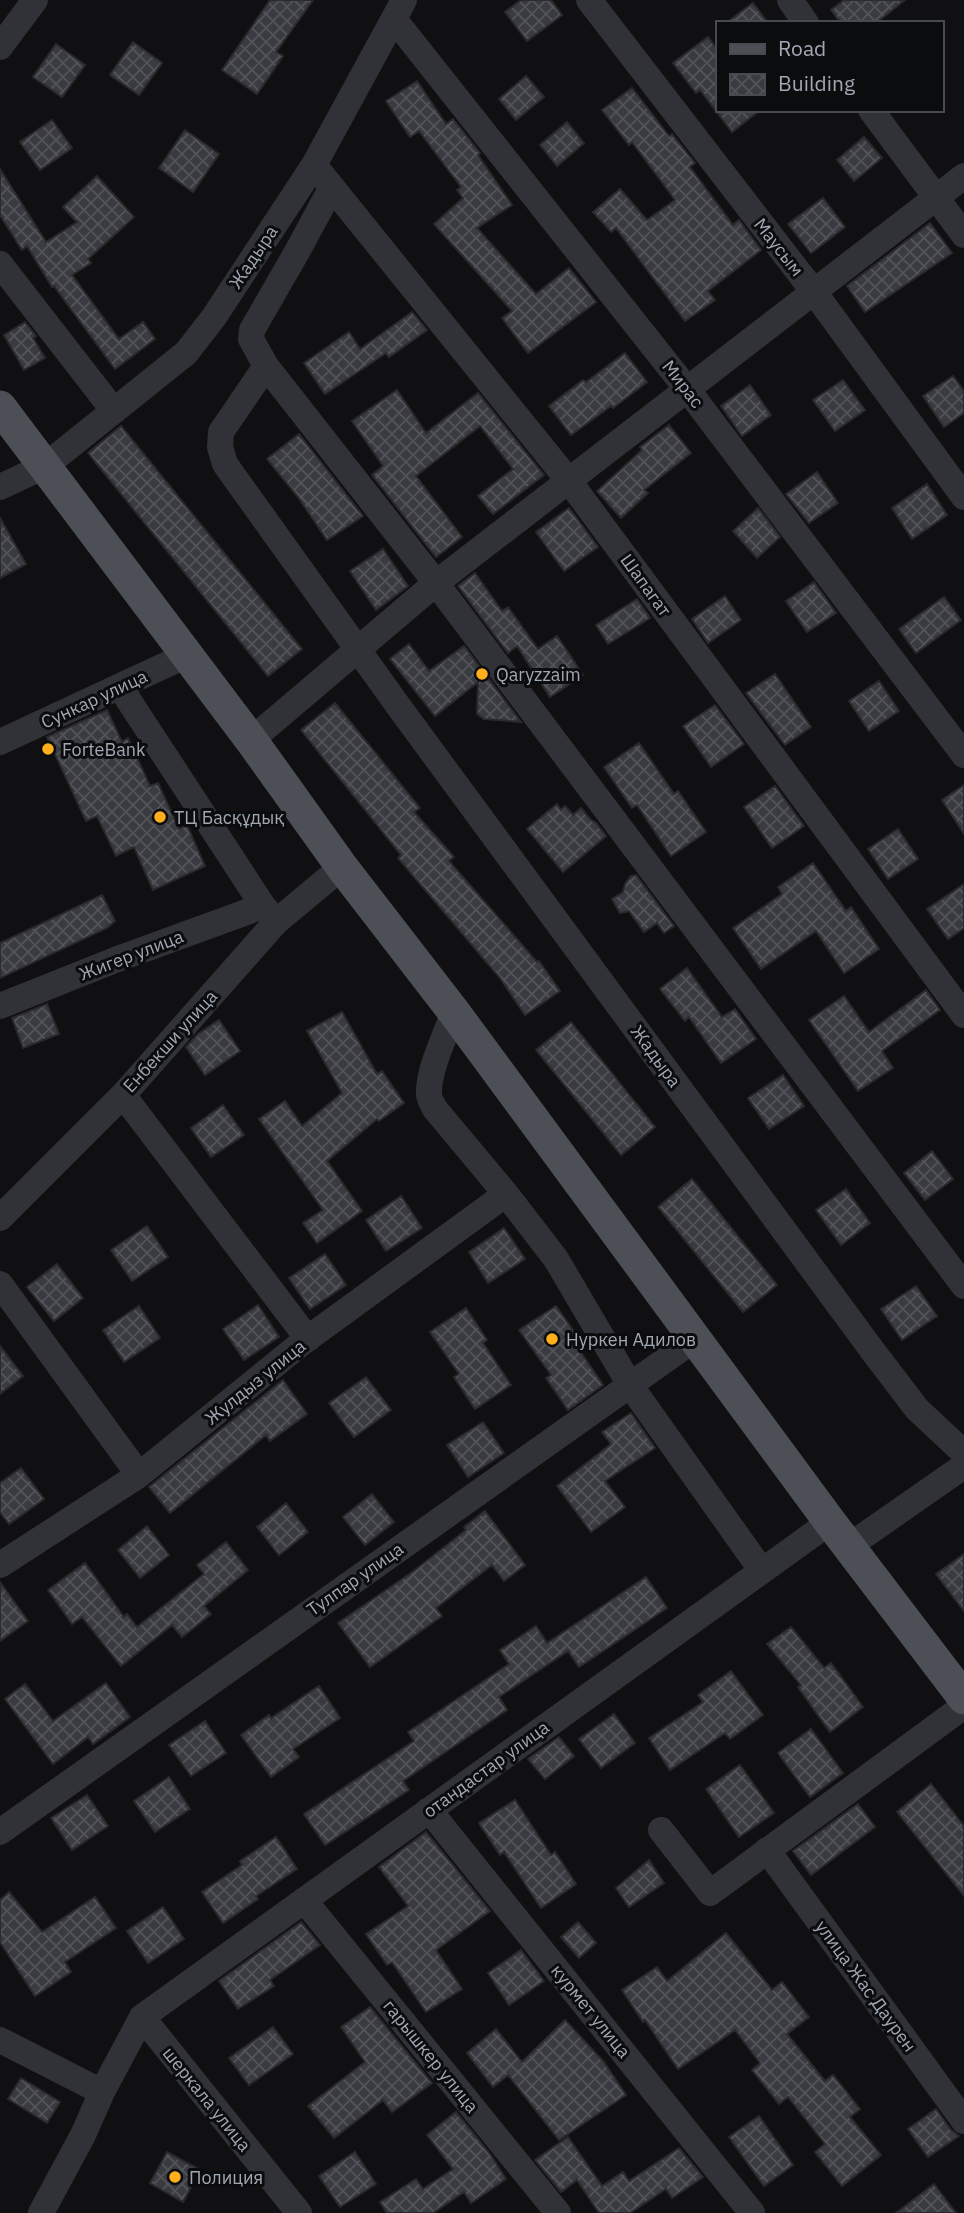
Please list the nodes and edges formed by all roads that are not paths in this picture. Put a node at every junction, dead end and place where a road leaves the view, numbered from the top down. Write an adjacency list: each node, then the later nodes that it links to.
1 (36, 0): 6 (street)
2 (589, 0): 14 (street, Маусым)
3 (790, 0): 5 (street)
4 (399, 9): 8 (street, Жадыра); 16 (street, Мирас)
5 (805, 21)
6 (0, 47)
7 (872, 112): 11 (street)
8 (314, 165): 10 (street, Шапагат); 18 (street, Жадыра)
9 (964, 176): 11 (street)
10 (332, 187): 15 (street); 20 (street, Шапагат)
11 (936, 198): 12 (street); 14 (street)
12 (964, 235)
13 (0, 264): 18 (street)
14 (814, 292): 16 (street); 22 (street, Маусым)
15 (265, 366): 23 (street); 24 (street, Жадыра)
16 (687, 389): 20 (street); 29 (street, Мирас)
17 (0, 407): 19 (main road)
18 (114, 411): 19 (street, Жадыра)
19 (45, 466): 21 (street, Жадыра); 25 (main road)
20 (569, 481): 23 (street); 34 (street, Шапагат)
21 (0, 487)
22 (964, 497)
23 (436, 583): 24 (street); 39 (street)
24 (358, 650): 27 (street); 43 (street, Жадыра)
25 (187, 655): 26 (street, Сункар улица); 27 (main road)
26 (120, 687): 28 (street, Сункар улица); 31 (street)
27 (251, 740): 30 (main road)
28 (0, 742)
29 (964, 755)
30 (342, 867): 31 (street, Енбекши улица); 33 (main road)
31 (270, 914): 32 (street, Жигер улица); 35 (street, Енбекши улица)
32 (0, 1006)
33 (454, 1012): 36 (street); 41 (main road)
34 (964, 1015)
35 (122, 1095): 37 (street, Енбекши улица); 40 (street)
36 (506, 1194): 40 (street, Жулдыз улица); 42 (street)
37 (0, 1218)
38 (0, 1284): 45 (street)
39 (964, 1286)
40 (308, 1339): 45 (street, Жулдыз улица)
41 (695, 1339): 42 (street, Тулпар улица); 46 (main road)
42 (630, 1385): 48 (street); 52 (street, Тулпар улица)
43 (964, 1453)
44 (964, 1466): 46 (street, отандастар улица)
45 (139, 1475): 47 (street, Жулдыз улица)
46 (839, 1534): 48 (street, отандастар улица); 49 (main road)
47 (0, 1565)
48 (762, 1571): 51 (street, отандастар улица)
49 (964, 1698)
50 (964, 1706): 54 (street)
51 (429, 1810): 55 (street, отандастар улица); 63 (street, курмет улица)
52 (5, 1819)
53 (661, 1830): 54 (street)
54 (767, 1850): 59 (street, улица Жас Даурен)
55 (304, 1900): 56 (street, отандастар улица); 62 (street, гарышкер улица)
56 (142, 2017): 58 (street); 61 (street, шеркала улица)
57 (0, 2040): 58 (street)
58 (102, 2092): 60 (street)
59 (964, 2121)
60 (41, 2213)
61 (299, 2213)
62 (558, 2213)
63 (752, 2213)

